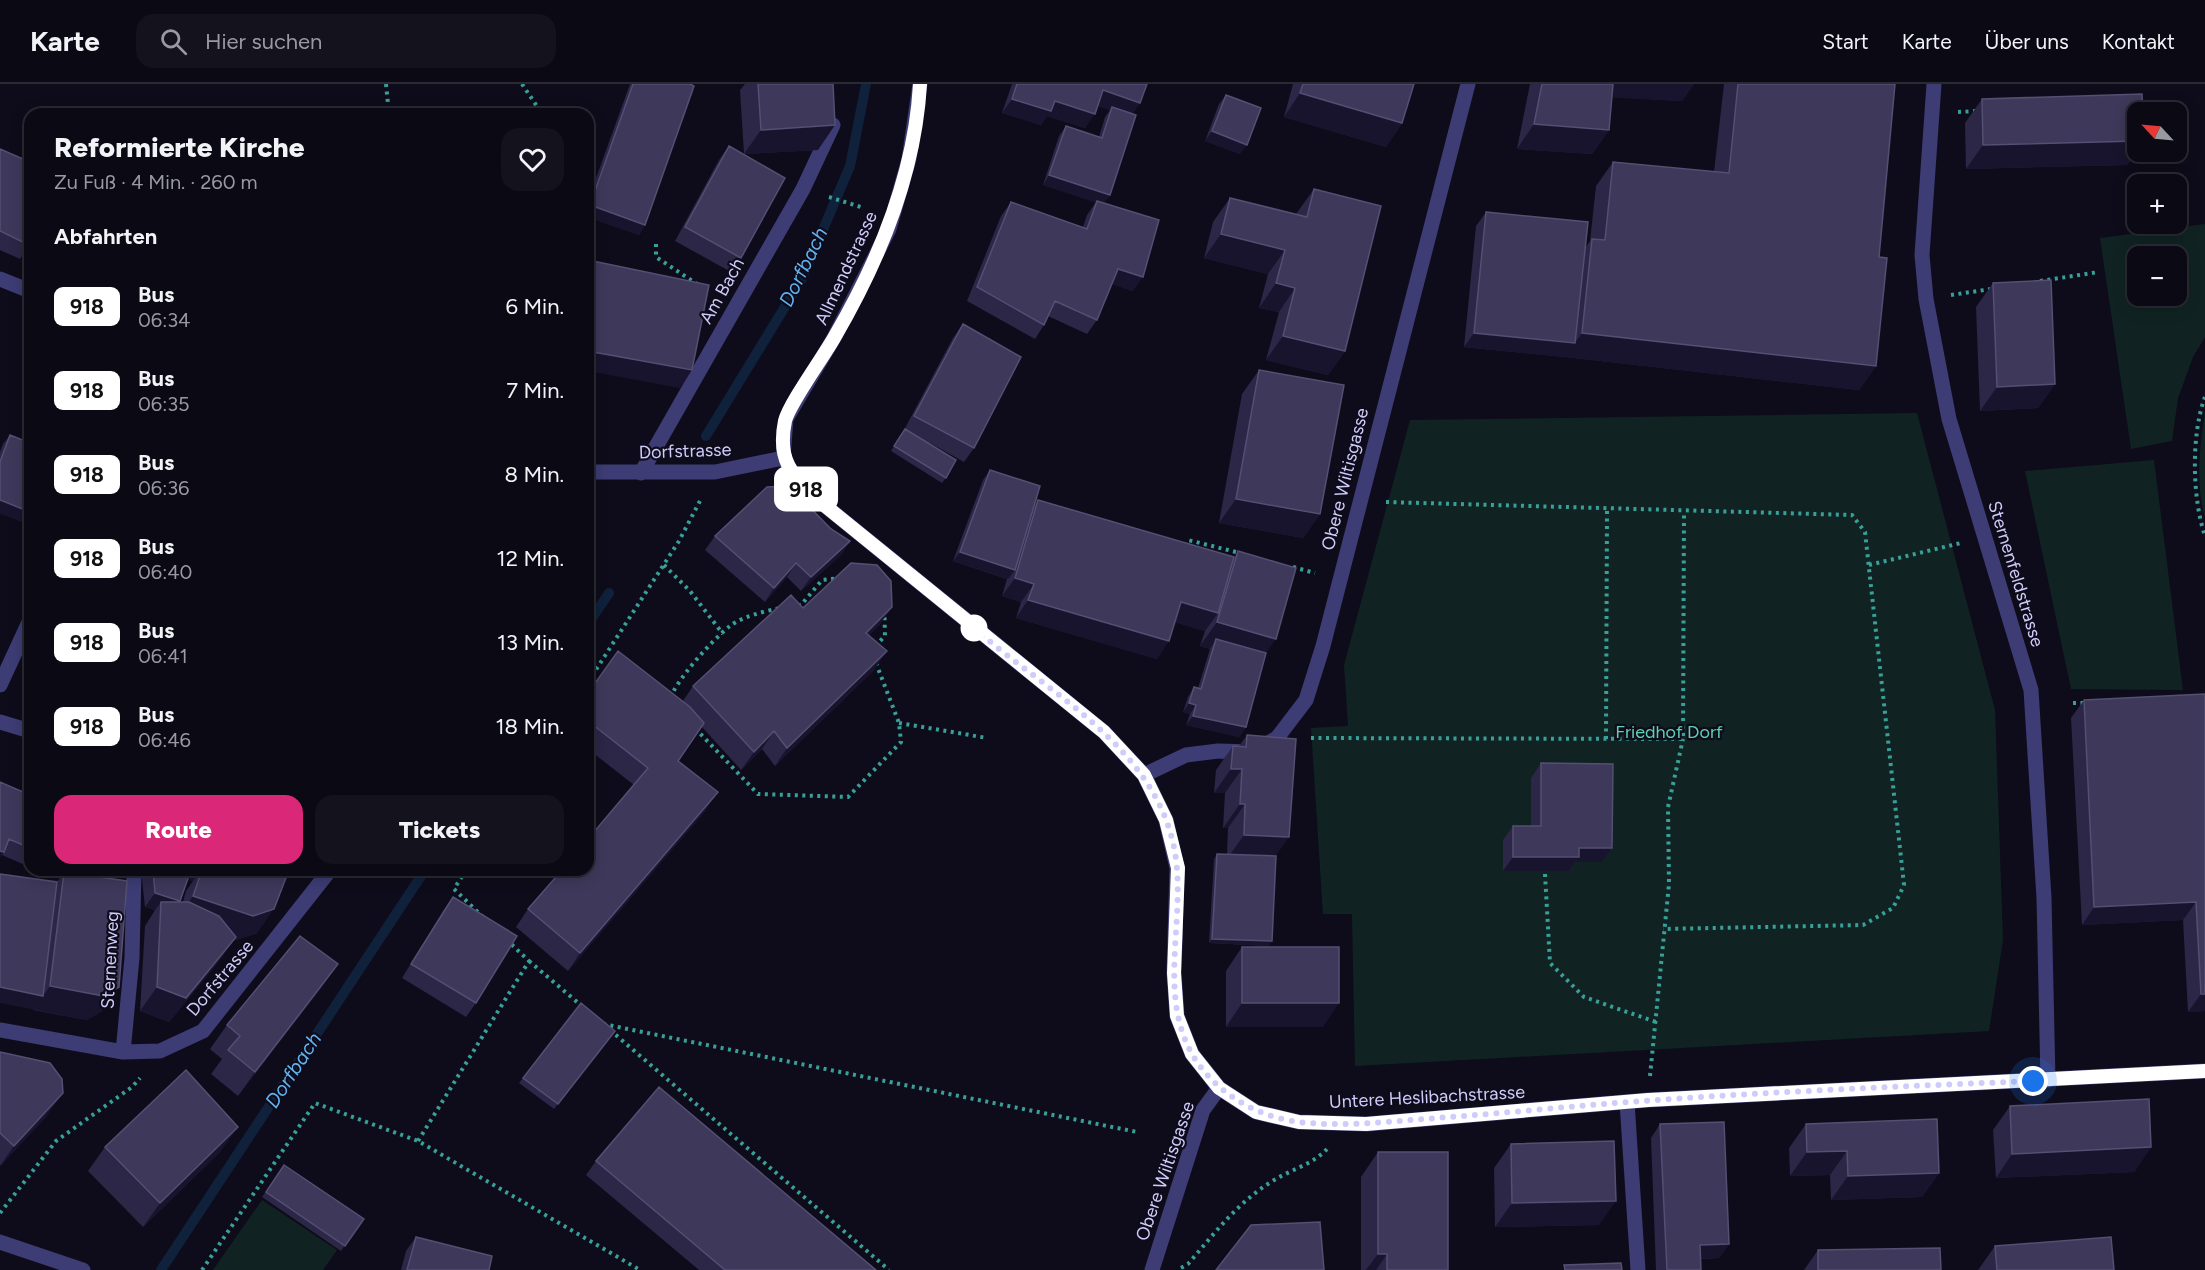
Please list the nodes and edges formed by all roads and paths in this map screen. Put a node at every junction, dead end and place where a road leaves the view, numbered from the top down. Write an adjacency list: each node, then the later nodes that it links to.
1 (386, 84): 6 (path)
2 (522, 84): 7 (path)
3 (920, 84): 22 (street, Allmendstrasse)
4 (1468, 84): 26 (street, Obere Wiltisgasse)
5 (1934, 84): 9 (street, Sternenfeldstrasse)
6 (389, 108)
7 (538, 108)
8 (1990, 111): 9 (path)
9 (1932, 112): 19 (street, Sternenfeldstrasse)
10 (833, 125): 20 (street, Am Bach)
11 (819, 193): 12 (path)
12 (864, 208)
13 (656, 244): 20 (path)
14 (2098, 272): 16 (path)
15 (0, 279): 18 (street)
16 (2030, 283)
17 (1995, 288): 19 (path)
18 (24, 289)
19 (1926, 299): 30 (street, Sternenfeldstrasse)
20 (734, 309): 24 (street, Am Bach)
21 (2205, 397): 29 (path)
22 (783, 458): 25 (street, Dorfstrasse); 50 (street, Untere Heslibachstrasse)
23 (594, 472): 24 (street, Dorfstrasse)
24 (641, 472): 25 (street, Dorfstrasse)
25 (715, 472): 33 (path)
26 (1360, 502): 27 (path); 36 (street, Obere Wiltisgasse)
27 (1606, 509): 28 (path); 48 (path)
28 (1684, 511): 34 (path); 49 (path)
29 (2205, 536)
30 (1985, 538): 34 (path); 67 (street, Sternenfeldstrasse)
31 (1176, 545): 32 (path)
32 (1244, 554)
33 (664, 565): 38 (path); 39 (path)
34 (1869, 565): 56 (path)
35 (1288, 566): 36 (path)
36 (1339, 579): 47 (street, Obere Wiltisgasse)
37 (24, 633): 40 (street)
38 (723, 634): 44 (path); 44 (path)
39 (594, 673)
40 (0, 685)
41 (2096, 702): 42 (path)
42 (2073, 703)
43 (0, 722): 45 (street)
44 (898, 723): 46 (path)
45 (24, 729)
46 (987, 738)
47 (1277, 738): 48 (path); 50 (street, Obere Wiltisgasse)
48 (1606, 739): 49 (path)
49 (1683, 739): 56 (path)
50 (1144, 775): 68 (street, Untere Heslibachstrasse)
51 (1545, 874): 61 (path)
52 (134, 876): 65 (street, Sternenweg)
53 (325, 876): 64 (street, Dorfstrasse)
54 (462, 876): 55 (path)
55 (488, 921)
56 (1663, 929): 61 (path)
57 (504, 937): 58 (path)
58 (529, 961): 59 (path); 72 (path)
59 (586, 1010)
60 (594, 1017): 62 (path)
61 (1656, 1022): 69 (path)
62 (602, 1024): 71 (path); 79 (path)
63 (0, 1030): 65 (street, Dorfstrasse)
64 (160, 1051): 65 (street, Dorfstrasse); 74 (path)
65 (123, 1052)
66 (2205, 1071): 67 (street, Untere Heslibachstrasse)
67 (2048, 1080): 69 (street, Untere Heslibachstrasse)
68 (1219, 1088): 70 (street, Untere Heslibachstrasse); 80 (street, Obere Wiltisgasse)
69 (1648, 1100): 70 (street, Untere Heslibachstrasse)
70 (1627, 1102): 82 (street)
71 (1137, 1132)
72 (418, 1141): 77 (path); 78 (path)
73 (1331, 1144): 81 (path)
74 (0, 1213)
75 (0, 1242): 76 (street)
76 (83, 1270)
77 (202, 1270)
78 (640, 1270)
79 (889, 1270)
80 (1152, 1270)
81 (1178, 1270)
82 (1638, 1270)

